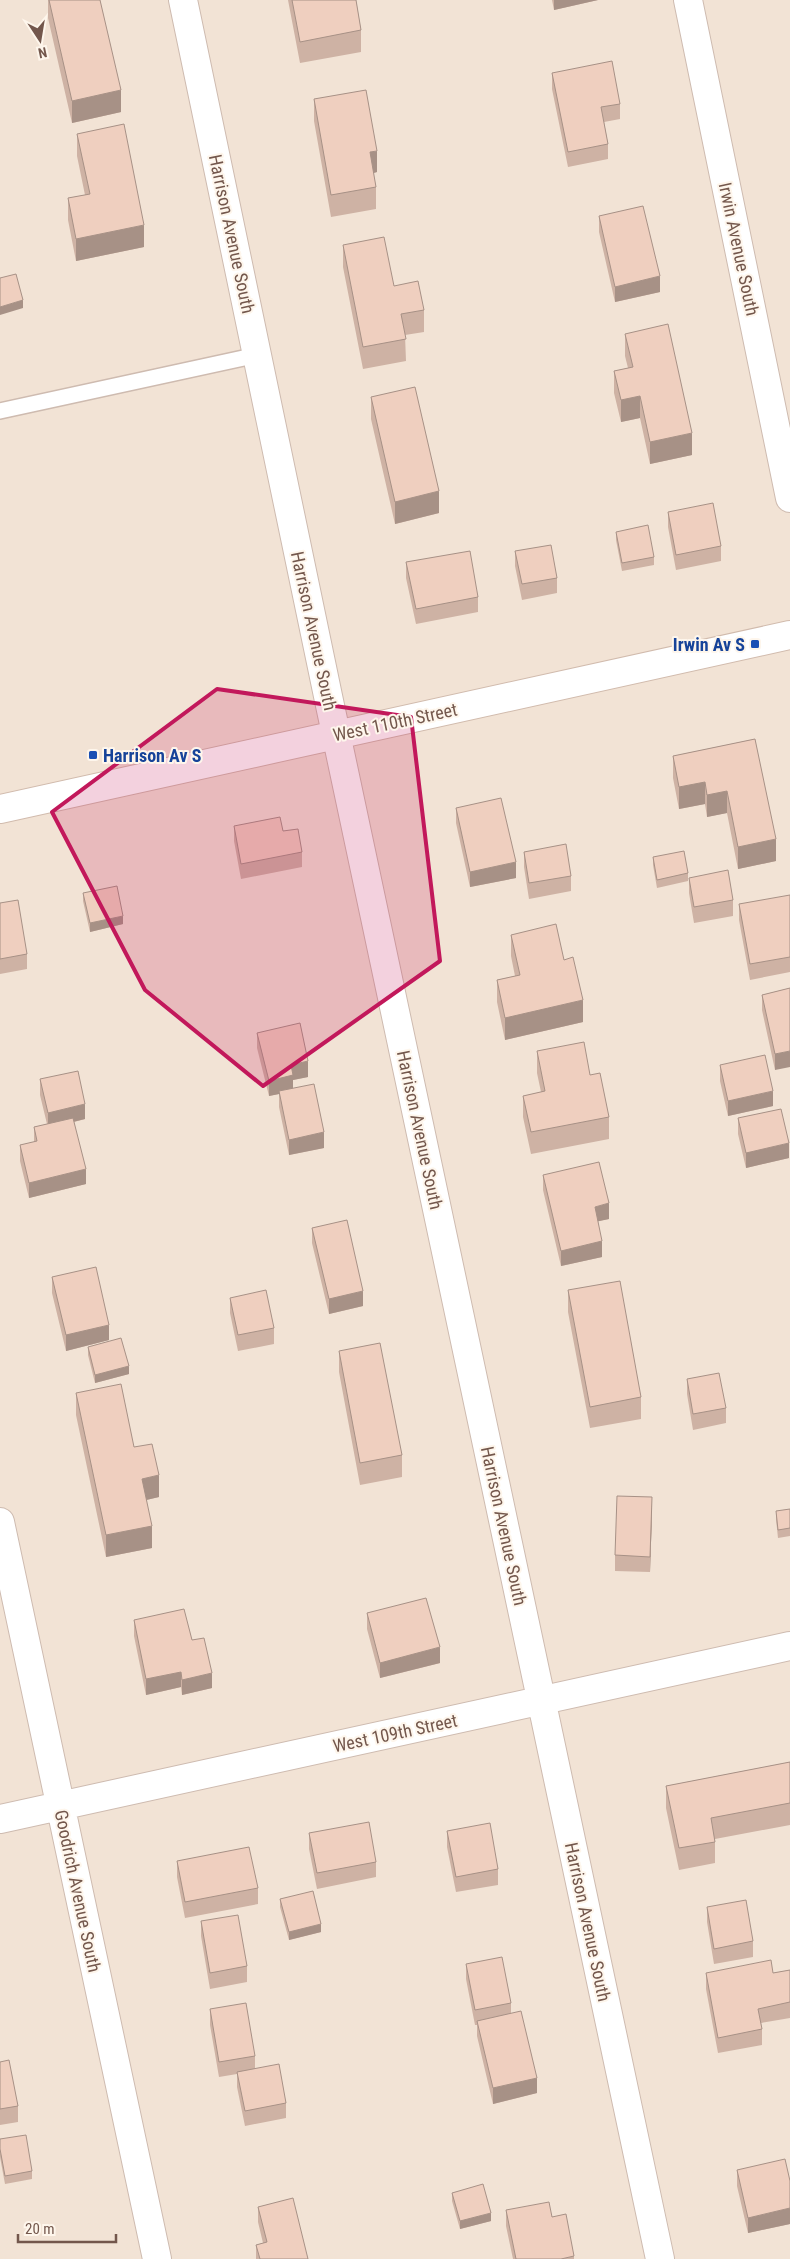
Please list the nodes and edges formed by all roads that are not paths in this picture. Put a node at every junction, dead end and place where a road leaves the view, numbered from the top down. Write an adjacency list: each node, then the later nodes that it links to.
1 (183, 0): 3 (street, Harrison Avenue South)
2 (688, 0): 5 (street, Irwin Avenue South)
3 (257, 355): 4 (lane); 7 (street, Harrison Avenue South)
4 (0, 410)
5 (790, 498)
6 (790, 635): 7 (street, West 110th Street)
7 (336, 736): 8 (street, West 110th Street); 11 (street, Harrison Avenue South)
8 (0, 808)
9 (0, 1522): 12 (street, Goodrich Avenue South)
10 (790, 1646): 11 (street, West 109th Street)
11 (541, 1701): 12 (street, West 109th Street); 15 (street, Harrison Avenue South)
12 (60, 1806): 13 (street, West 109th Street); 14 (street, Goodrich Avenue South)
13 (0, 1820)
14 (157, 2259)
15 (660, 2259)

